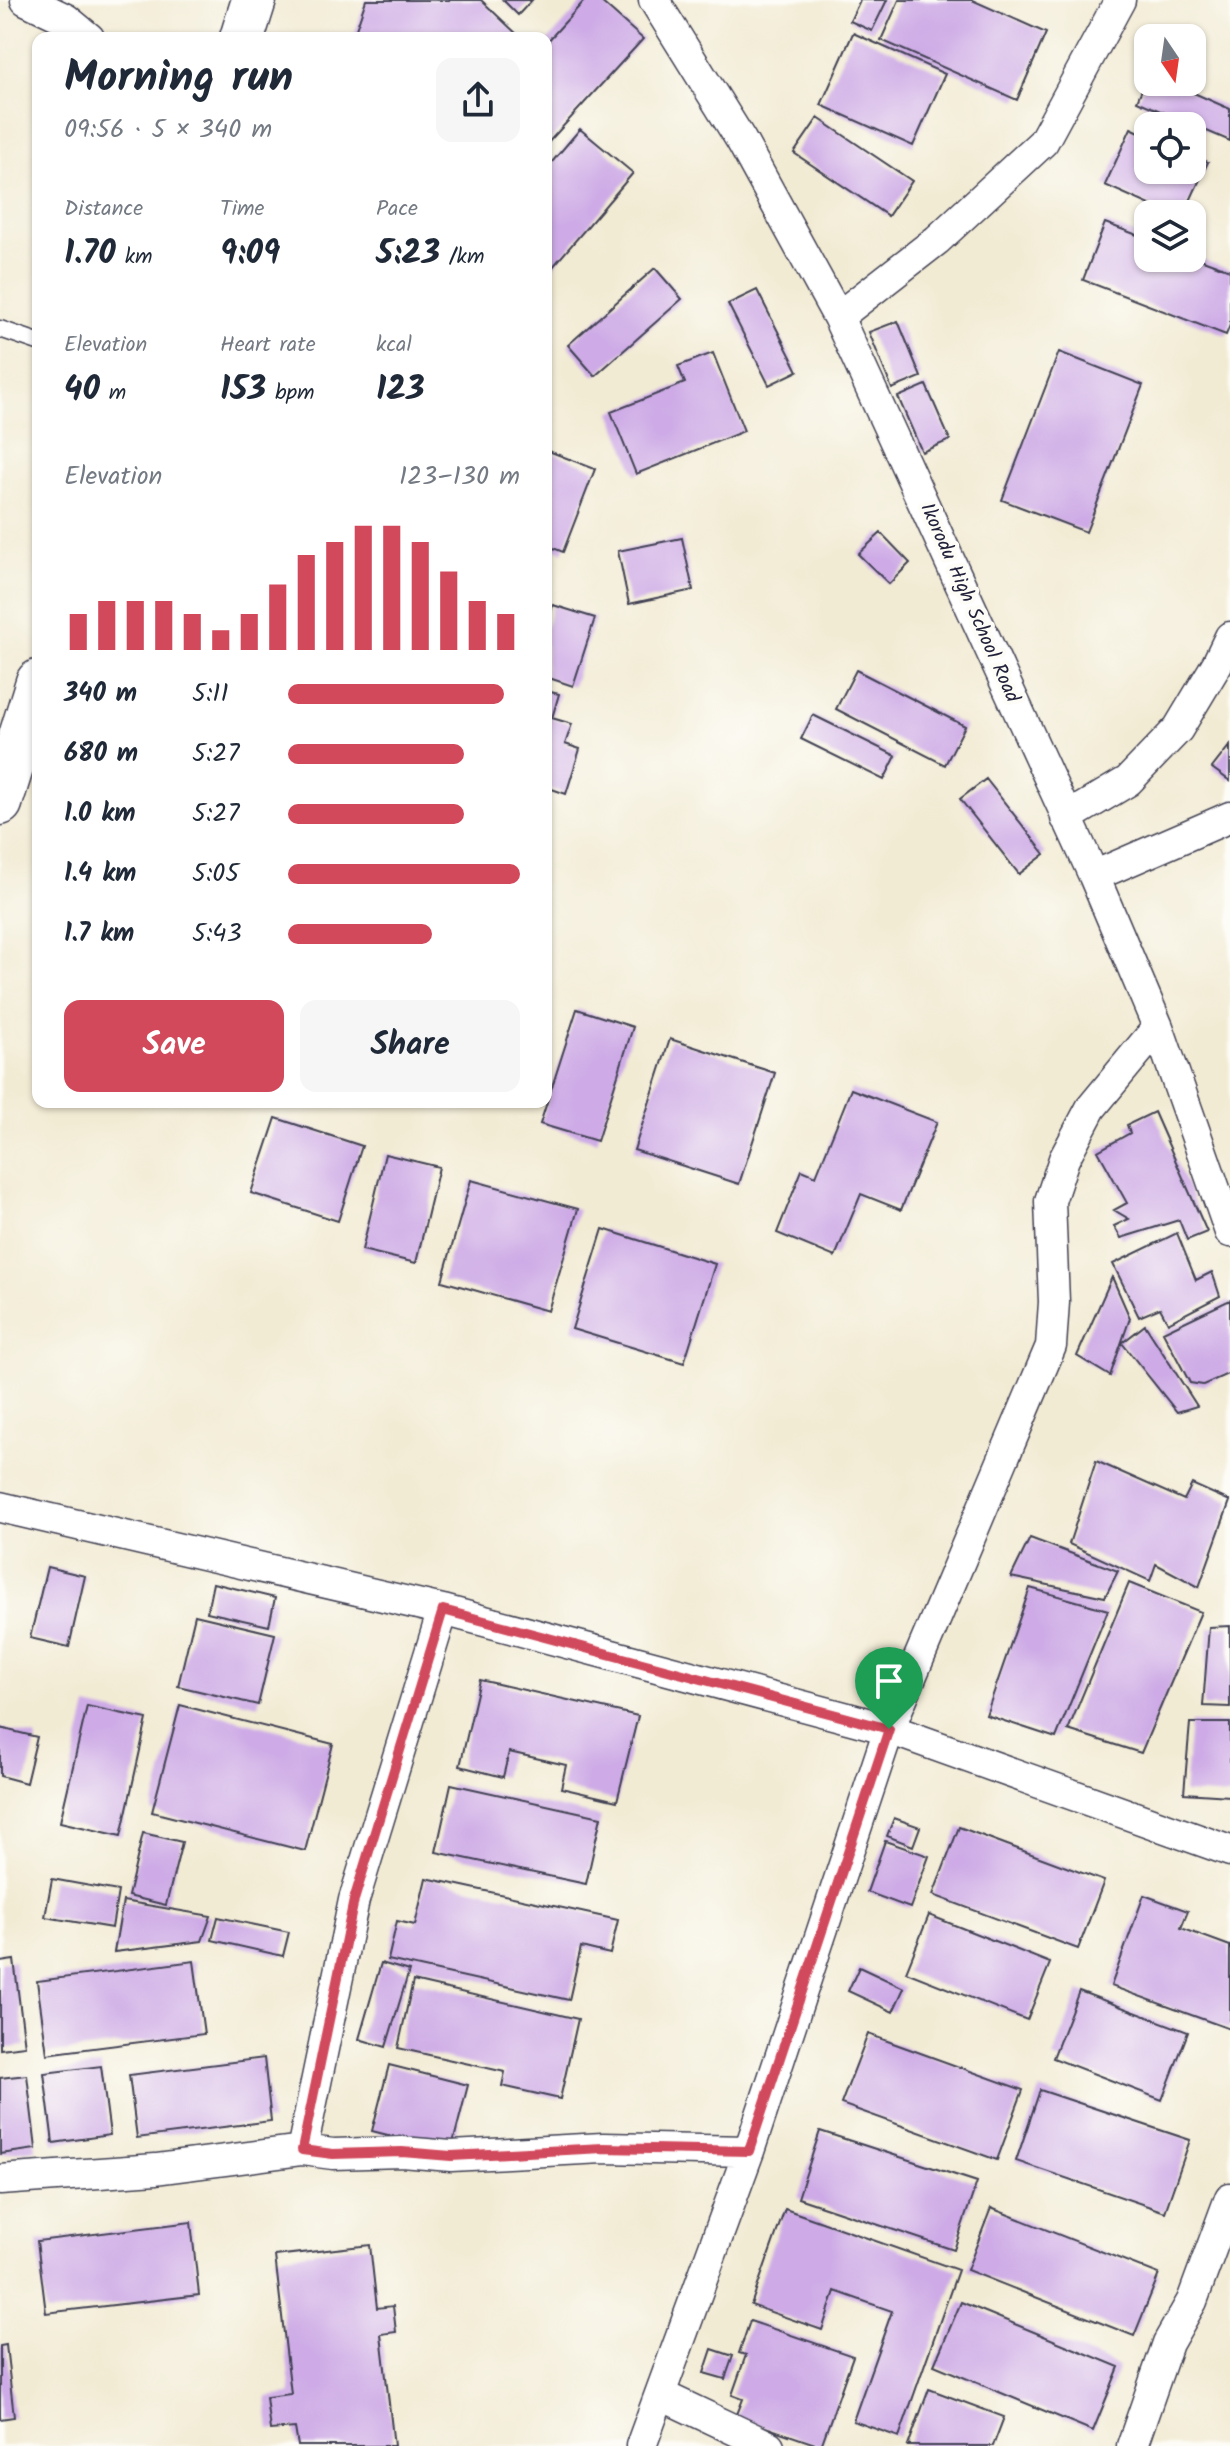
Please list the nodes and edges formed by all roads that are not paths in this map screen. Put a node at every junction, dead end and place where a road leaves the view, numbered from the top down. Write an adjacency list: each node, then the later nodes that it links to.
1 (26, 0): 5 (street)
2 (254, 0): 6 (highway)
3 (654, 0): 7 (street, Ikorodu High School Road)
4 (1120, 0): 7 (street)
5 (82, 32)
6 (244, 32)
7 (838, 317): 14 (street, Ikorodu High School Road)
8 (0, 329): 9 (lane)
9 (32, 340)
10 (1230, 637): 14 (street)
11 (32, 701): 12 (highway)
12 (0, 803)
13 (1230, 817): 15 (street)
14 (1066, 818): 15 (street, Ikorodu High School Road)
15 (1094, 876): 16 (street, Ikorodu High School Road)
16 (1158, 1027): 17 (street, Ikorodu High School Road); 20 (street)
17 (1230, 1232)
18 (0, 1507): 19 (street)
19 (443, 1610): 20 (street); 22 (street)
20 (889, 1729): 21 (street); 23 (street)
21 (1230, 1851)
22 (302, 2150): 23 (street); 24 (street)
23 (749, 2151): 26 (street)
24 (0, 2180)
25 (1230, 2198): 29 (street)
26 (661, 2395): 27 (street); 28 (street)
27 (641, 2446)
28 (769, 2446)
29 (1132, 2446)

